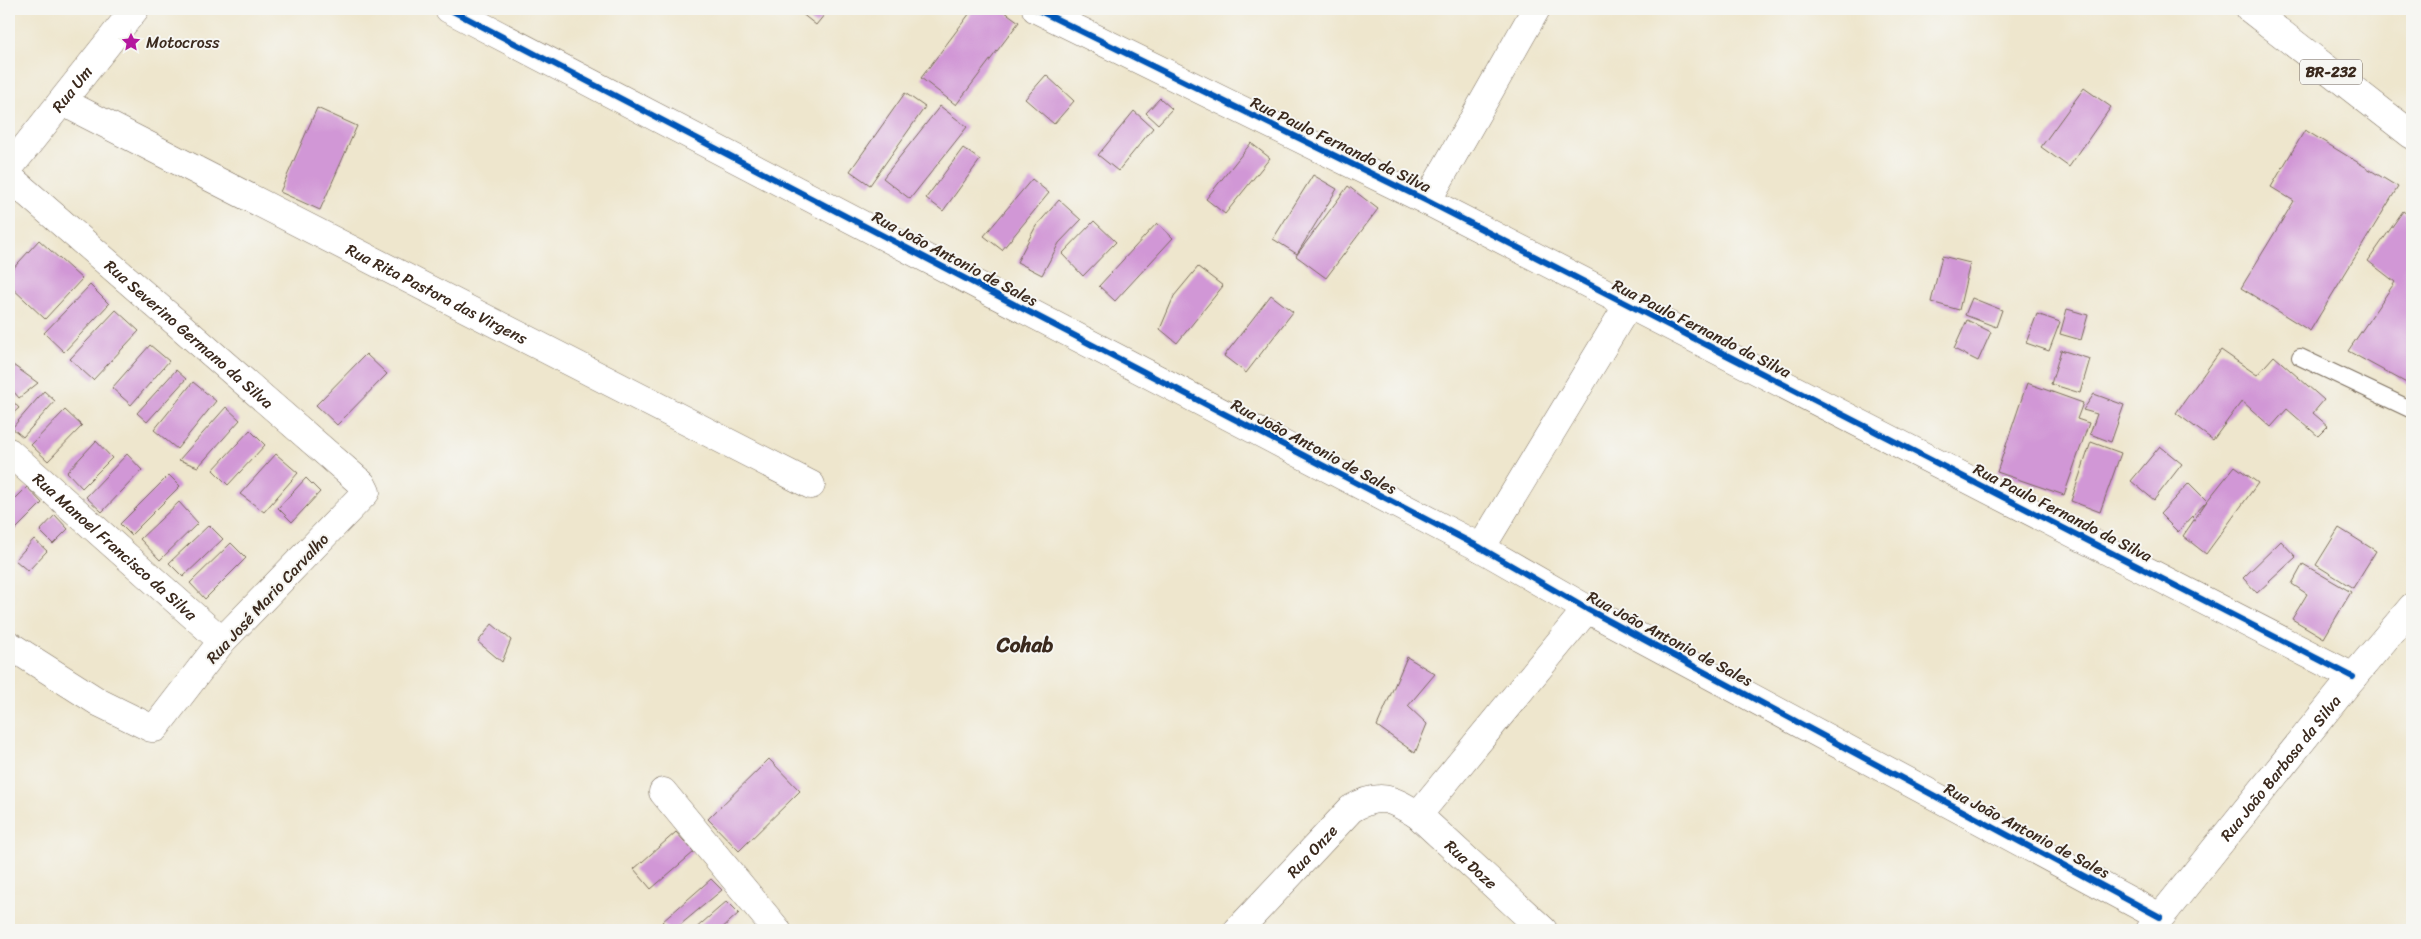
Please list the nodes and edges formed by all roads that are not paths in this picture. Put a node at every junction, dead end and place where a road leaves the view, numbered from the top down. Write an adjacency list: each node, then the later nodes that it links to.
1 (135, 9): 6 (street, Rua Um)
2 (450, 9): 17 (street, Rua João Antonio de Sales)
3 (1036, 9): 10 (street, Rua Paulo Fernando da Silva)
4 (1536, 9): 10 (street)
5 (2250, 9): 7 (street, BR-232)
6 (63, 102): 8 (street, Rua Um); 15 (street, Rua Rita Pastora das Virgens)
7 (2412, 135)
8 (9, 168)
9 (9, 177): 16 (street, Rua Severino Germano da Silva)
10 (1427, 201): 11 (street, Rua Paulo Fernando da Silva)
11 (1628, 305): 17 (street); 22 (street, Rua Paulo Fernando da Silva)
12 (2300, 357): 13 (lane)
13 (2412, 410)
14 (9, 452): 20 (street, Rua Manoel Francisco da Silva)
15 (811, 485)
16 (366, 492): 20 (street, Rua José Mario Carvalho)
17 (1481, 548): 19 (street, Rua João Antonio de Sales)
18 (2412, 607): 22 (street, Rua João Barbosa da Silva)
19 (1587, 609): 24 (street); 25 (street, Rua João Antonio de Sales)
20 (222, 641): 21 (street, Rua José Mario Carvalho)
21 (9, 645)
22 (2353, 677): 25 (street, Rua João Barbosa da Silva)
23 (663, 792): 26 (street)
24 (1408, 809): 27 (street, Rua Onze); 28 (street, Rua Doze)
25 (2155, 924)
26 (777, 930)
27 (1238, 930)
28 (1543, 930)

